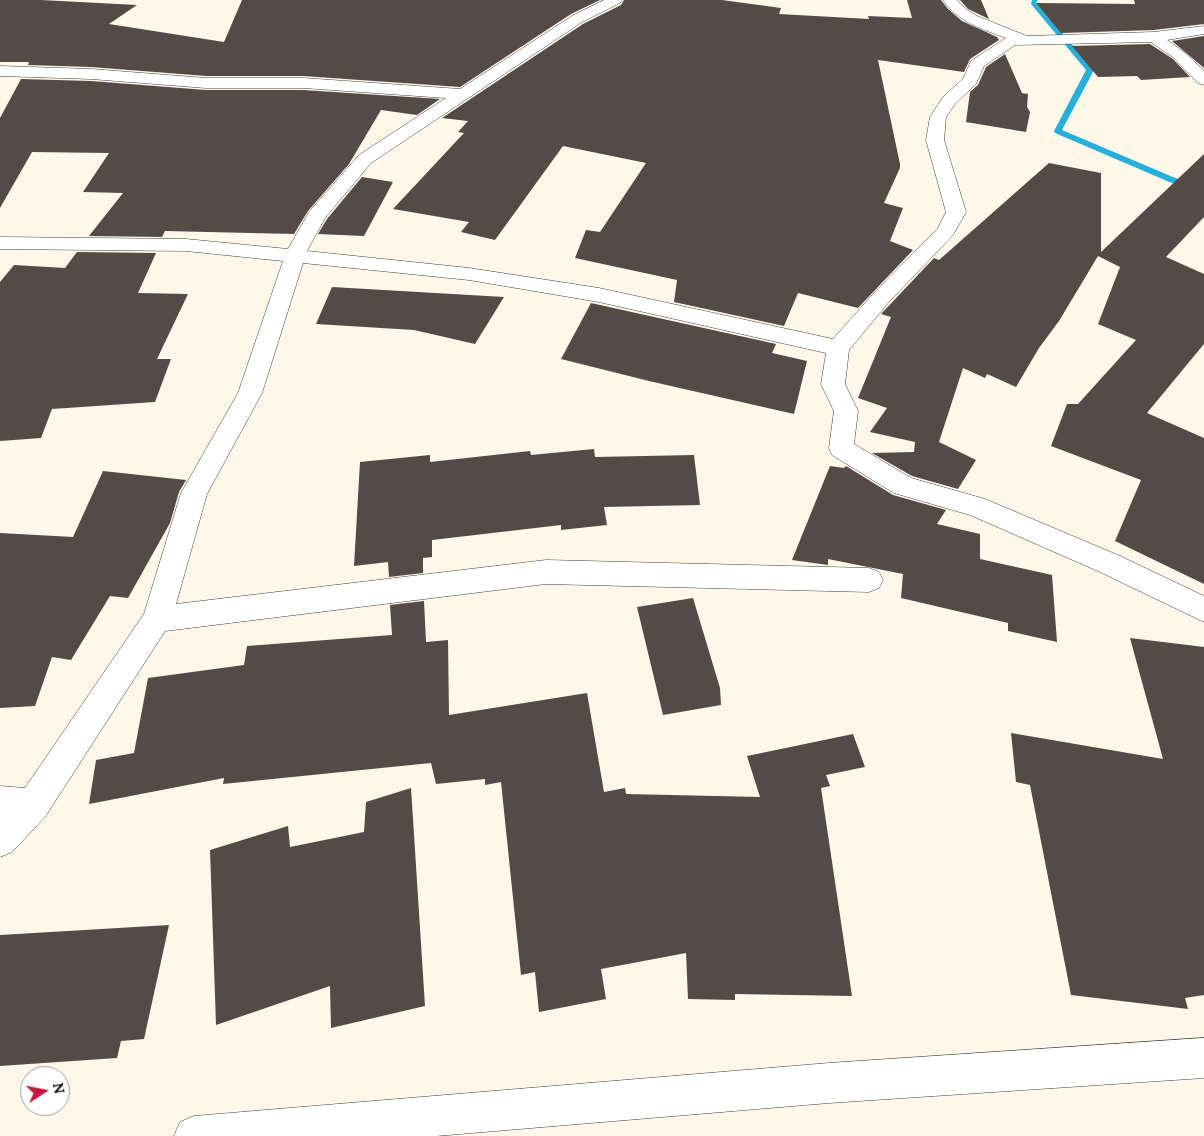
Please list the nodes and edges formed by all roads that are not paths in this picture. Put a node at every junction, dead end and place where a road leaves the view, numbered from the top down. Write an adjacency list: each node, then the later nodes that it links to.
1 (615, 0): 8 (street)
2 (950, 0): 5 (street)
3 (1204, 30): 4 (street)
4 (1154, 37): 5 (street); 7 (street)
5 (1022, 39): 11 (street)
6 (0, 71): 8 (street)
7 (1204, 80)
8 (462, 94): 10 (street)
9 (0, 243): 10 (street)
10 (296, 255): 11 (street); 14 (street)
11 (838, 348): 13 (street)
12 (869, 580): 14 (street)
13 (1204, 610)
14 (157, 619): 16 (street)
15 (0, 803): 16 (street)
16 (33, 805): 17 (street)
17 (0, 840)
18 (1204, 1058): 19 (street)
19 (475, 1124): 20 (street)
20 (194, 1136)

